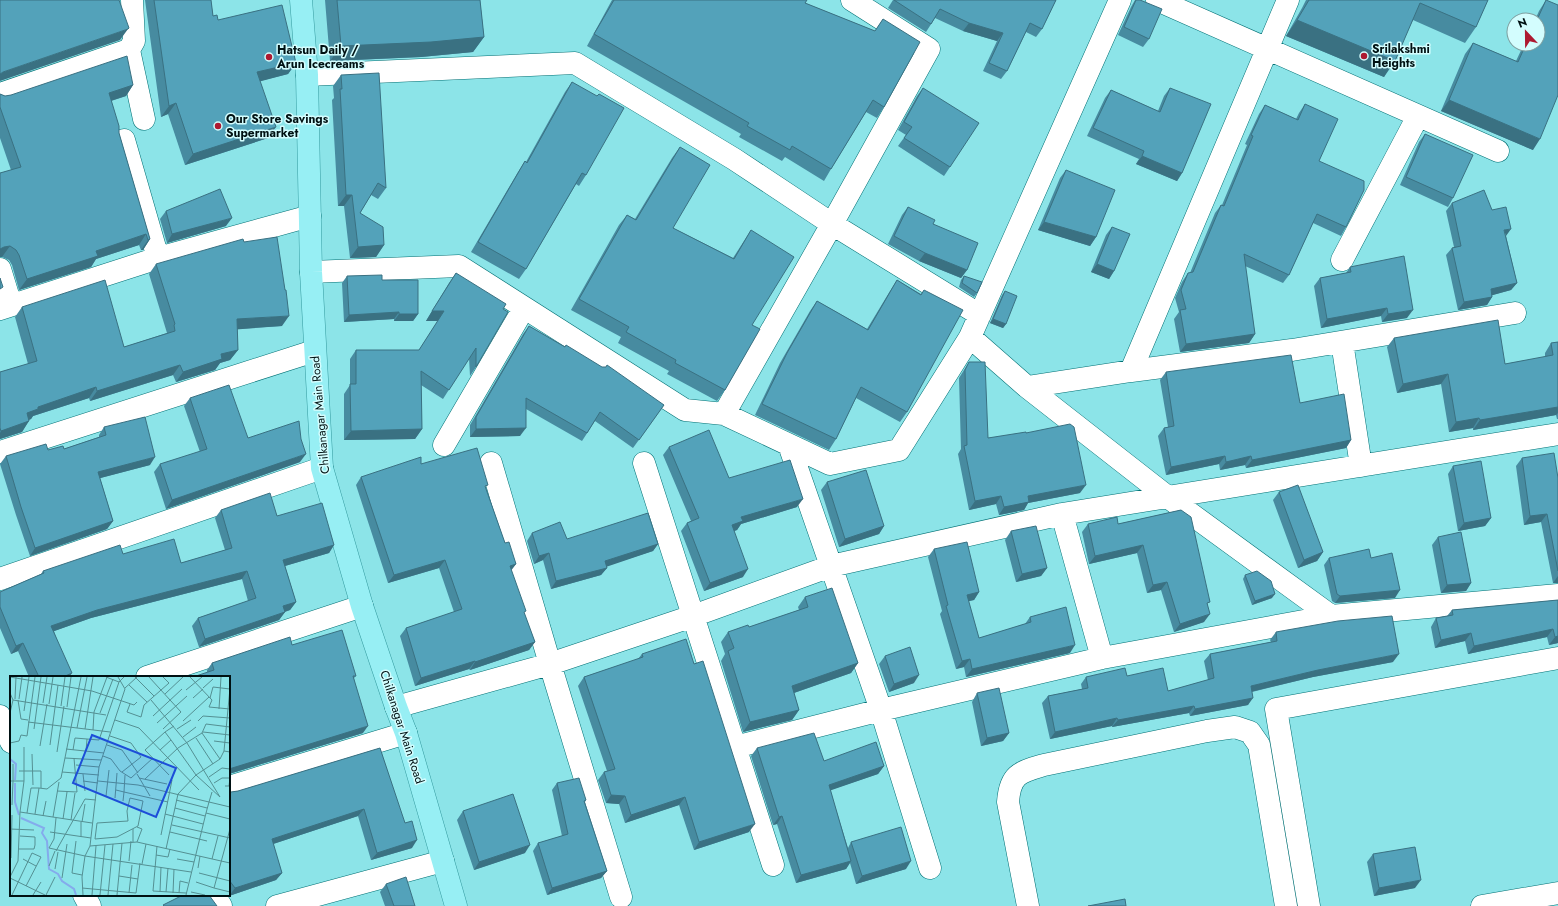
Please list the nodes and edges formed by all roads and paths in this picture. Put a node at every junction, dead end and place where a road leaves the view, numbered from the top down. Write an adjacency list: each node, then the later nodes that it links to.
1 (132, 0): 8 (street)
2 (301, 0): 9 (main road, Chilkanagar Main Road)
3 (852, 0): 16 (street)
4 (1120, 0): 24 (street)
5 (1157, 0): 7 (street)
6 (1288, 0): 7 (street)
7 (1266, 49): 11 (street); 28 (street)
8 (129, 50): 10 (street); 12 (street)
9 (307, 75): 15 (main road, Chilkanagar Main Road); 16 (street)
10 (0, 94)
11 (1418, 116): 14 (street); 18 (street)
12 (144, 119)
13 (124, 140): 17 (street)
14 (1498, 151)
15 (310, 216): 17 (street); 20 (main road, Chilkanagar Main Road)
16 (832, 224): 24 (street); 30 (street)
17 (158, 258): 21 (street)
18 (1342, 260)
19 (0, 269): 21 (street)
20 (311, 272): 22 (street); 27 (main road, Chilkanagar Main Road)
21 (6, 307)
22 (524, 308): 30 (street); 32 (street)
23 (1515, 313): 26 (street)
24 (980, 315): 25 (street)
25 (970, 337): 29 (street); 33 (street)
26 (1342, 342): 28 (street); 37 (street)
27 (314, 351): 34 (street); 38 (main road, Chilkanagar Main Road)
28 (1131, 371): 29 (street)
29 (1027, 387): 39 (street)
30 (724, 414): 33 (street)
31 (1558, 434): 37 (street)
32 (444, 445)
33 (789, 445): 41 (street)
34 (0, 452)
35 (491, 463): 49 (street)
36 (644, 463): 45 (street)
37 (1361, 466): 39 (street)
38 (322, 468): 42 (street); 44 (main road, Chilkanagar Main Road)
39 (1169, 498): 40 (street); 46 (street)
40 (1062, 514): 41 (street); 47 (street)
41 (831, 566): 45 (street); 52 (street)
42 (0, 579)
43 (1558, 595): 46 (street)
44 (362, 606): 50 (street); 51 (main road, Chilkanagar Main Road)
45 (693, 616): 49 (street); 54 (street)
46 (1331, 616): 47 (street)
47 (1102, 658): 52 (street)
48 (1558, 658): 69 (street)
49 (550, 664): 51 (street); 62 (street)
50 (150, 676)
51 (396, 707): 53 (main road, Chilkanagar Main Road)
52 (881, 710): 54 (street); 58 (street)
53 (406, 733): 55 (street); 56 (main road, Chilkanagar Main Road)
54 (735, 747): 57 (street)
55 (230, 787)
56 (443, 861): 65 (street); 66 (main road, Chilkanagar Main Road)
57 (773, 865)
58 (930, 868)
59 (1558, 893): 70 (street)
60 (85, 896): 63 (street)
61 (215, 896): 64 (street)
62 (621, 897)
63 (90, 906)
64 (221, 906)
65 (278, 906)
66 (456, 906)
67 (1028, 906): 68 (street)
68 (1286, 906)
69 (1309, 906)
70 (1482, 906)

